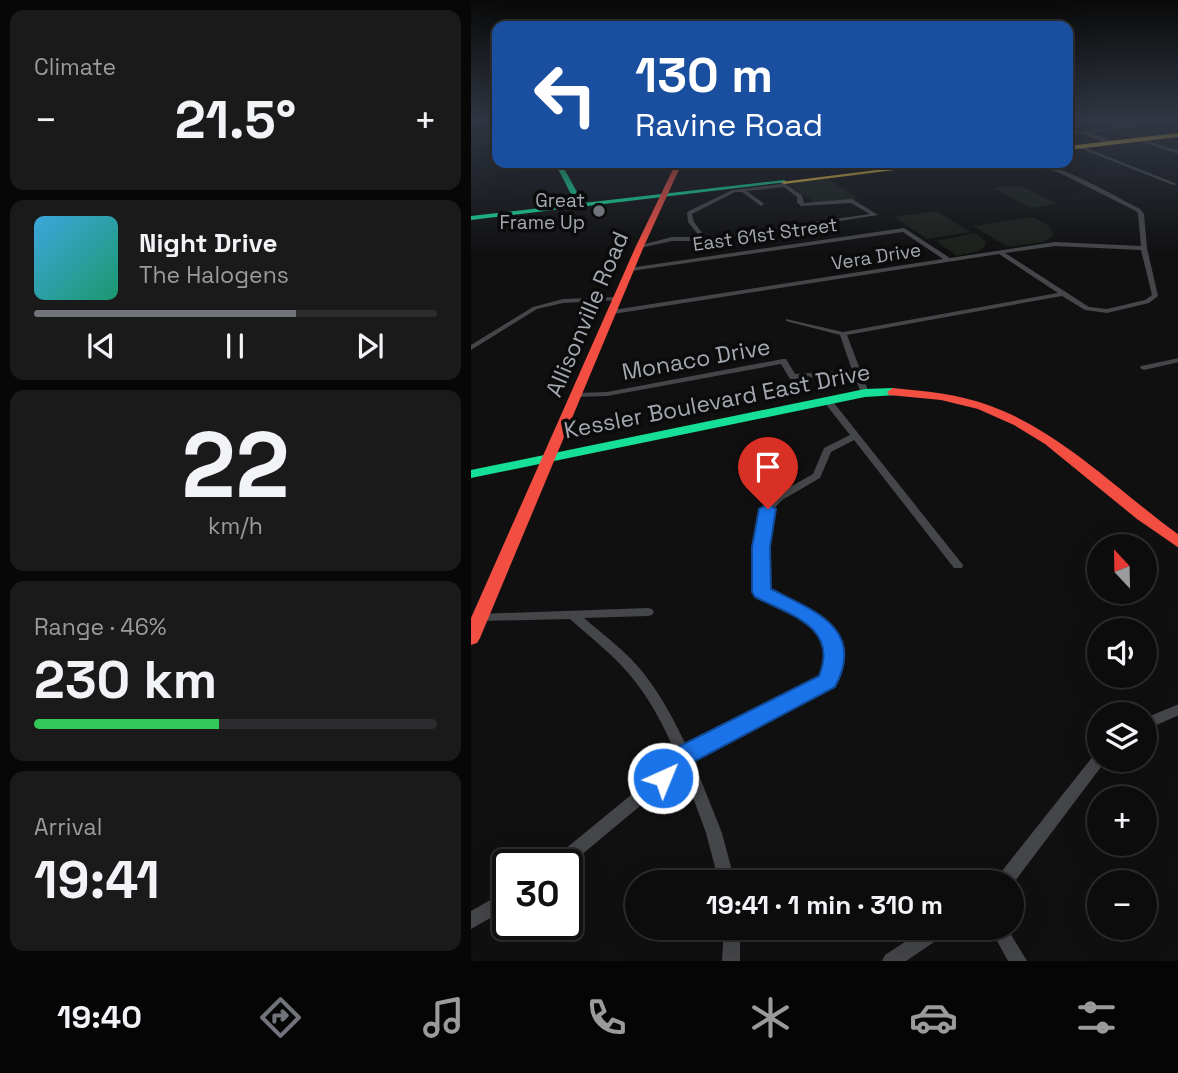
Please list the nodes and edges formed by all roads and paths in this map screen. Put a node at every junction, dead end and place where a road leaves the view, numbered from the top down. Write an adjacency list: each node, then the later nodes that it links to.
1 (1129, 165): 6 (street)
2 (561, 168): 11 (main road)
3 (676, 168): 9 (main road, Allisonville Road)
4 (877, 168): 7 (main road)
5 (1049, 168): 17 (street)
6 (1175, 184)
7 (778, 185): 8 (street); 9 (main road); 12 (street)
8 (743, 190): 10 (street); 15 (street)
9 (663, 195): 11 (main road); 16 (main road, Allisonville Road)
10 (761, 204)
11 (580, 205): 13 (main road)
12 (817, 206): 14 (street); 14 (street)
13 (471, 218)
14 (837, 221): 15 (street)
15 (703, 239): 16 (street)
16 (640, 246): 20 (main road, Allisonville Road)
17 (1144, 248): 18 (street, Vera Drive); 21 (street)
18 (999, 252): 19 (street, Vera Drive); 21 (street)
19 (948, 260): 20 (street, East 61st Street); 22 (street, Vera Drive)
20 (631, 269): 22 (main road, Allisonville Road)
21 (1062, 295): 24 (street)
22 (615, 306): 25 (street, Vera Drive); 30 (main road, Allisonville Road)
23 (788, 320): 24 (street)
24 (843, 334): 28 (street)
25 (471, 348)
26 (1178, 360): 27 (street)
27 (1144, 368)
28 (857, 372): 29 (street); 30 (street, Monaco Drive)
29 (865, 393): 31 (main road, Kessler Boulevard East Drive); 35 (main road, Kessler Boulevard East Drive)
30 (577, 395): 33 (main road, Allisonville Road)
31 (827, 400): 32 (street); 33 (main road, Kessler Boulevard East Drive)
32 (856, 436): 36 (street); 43 (street)
33 (550, 457): 34 (main road, Kessler Boulevard East Drive); 39 (main road, Allisonville Road)
34 (471, 474)
35 (1178, 543)
36 (958, 565)
37 (648, 612): 38 (street)
38 (574, 616): 39 (street); 43 (street)
39 (480, 617): 40 (main road, Allisonville Road)
40 (471, 638)
41 (1178, 709): 42 (street)
42 (1157, 719)
43 (683, 758): 45 (street); 46 (street)
44 (1089, 772): 47 (street)
45 (577, 849)
46 (723, 870)
47 (1013, 870)
48 (492, 908): 49 (street)
49 (471, 921)
50 (732, 940): 53 (street)
51 (922, 940): 54 (street)
52 (1005, 940): 55 (street)
53 (731, 961)
54 (891, 961)
55 (1018, 961)

